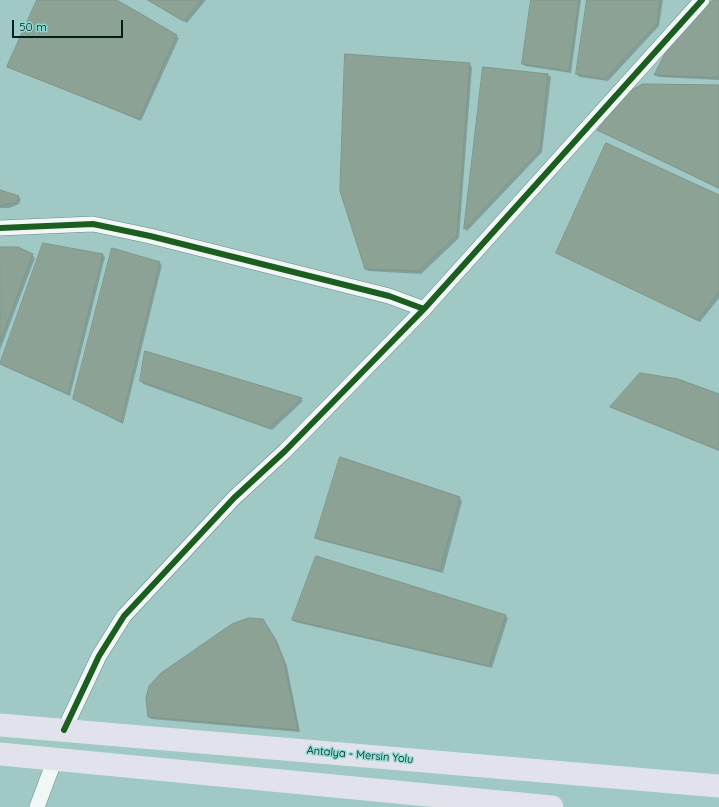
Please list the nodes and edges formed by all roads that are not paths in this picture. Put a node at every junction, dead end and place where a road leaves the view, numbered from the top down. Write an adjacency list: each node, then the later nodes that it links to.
1 (702, 0): 3 (street)
2 (0, 228): 3 (street)
3 (424, 310): 5 (street)
4 (0, 725): 5 (highway, Antalya - Mersin Yolu)
5 (64, 730): 7 (highway); 8 (highway, Antalya - Mersin Yolu)
6 (0, 754): 7 (highway)
7 (55, 759): 9 (street); 10 (highway)
8 (719, 786)
9 (37, 807)
10 (552, 807)

